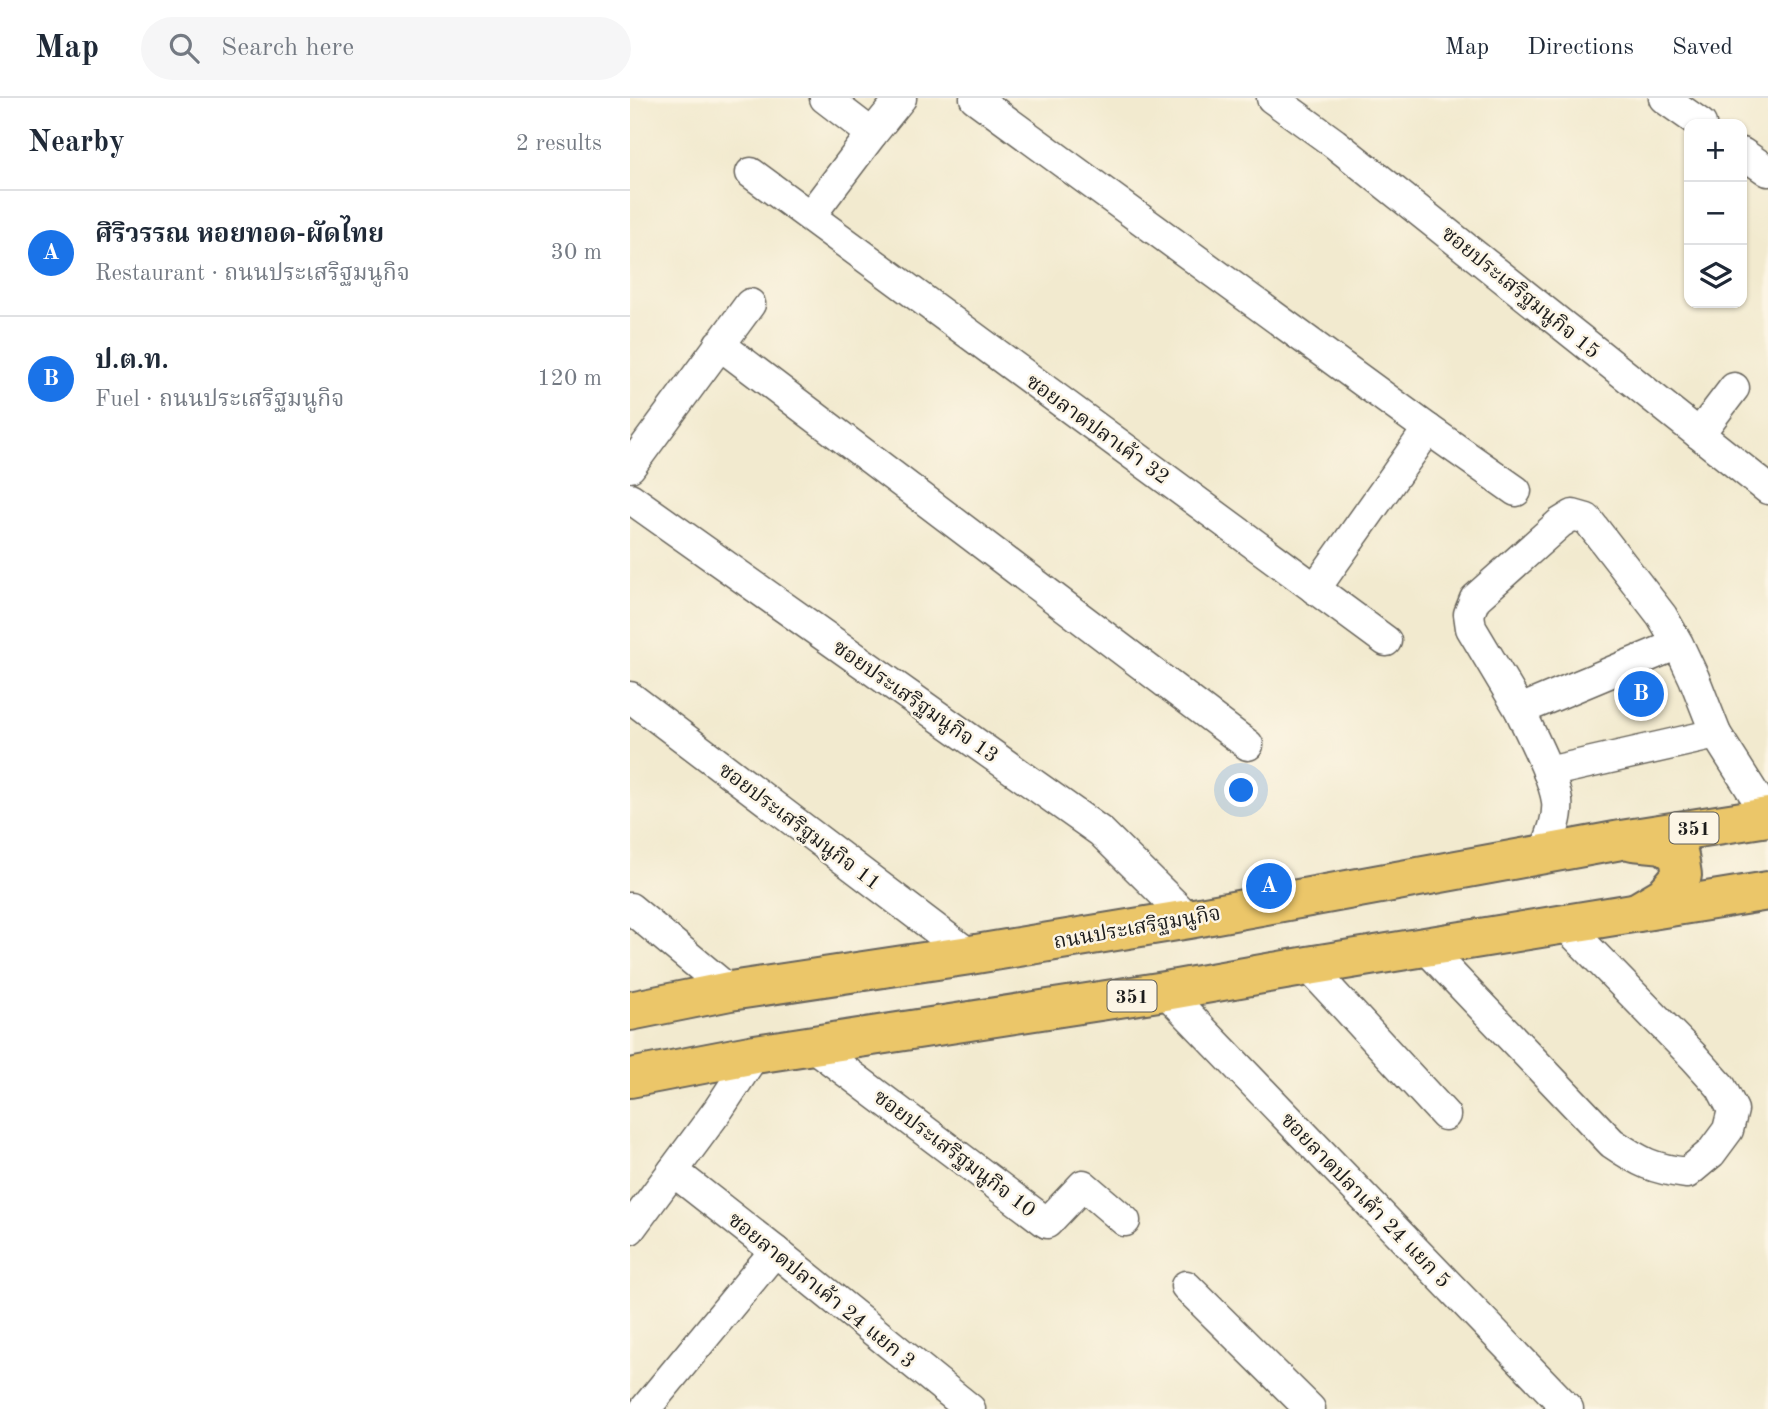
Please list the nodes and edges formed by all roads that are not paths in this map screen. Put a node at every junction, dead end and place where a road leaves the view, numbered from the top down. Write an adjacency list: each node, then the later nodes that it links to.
1 (825, 98): 7 (street)
2 (901, 98): 7 (street)
3 (975, 98): 15 (street)
4 (1272, 98): 16 (street, ซอยประเสริฐมนูกิจ 15)
5 (1664, 98): 6 (street)
6 (1695, 119)
7 (872, 134): 11 (street)
8 (1747, 156): 9 (street)
9 (1768, 171)
10 (751, 173): 11 (street, ซอยลาดปลาเค้า 32)
11 (810, 216): 21 (street, ซอยลาดปลาเค้า 32)
12 (750, 304): 13 (street)
13 (719, 344): 17 (street); 27 (street)
14 (1734, 388): 16 (street)
15 (1428, 429): 19 (street); 21 (street)
16 (1699, 434): 18 (street, ซอยประเสริฐมนูกิจ 15)
17 (630, 467)
18 (1768, 489)
19 (1516, 491)
20 (630, 498): 35 (street, ซอยประเสริฐมนูกิจ 13)
21 (1315, 589): 22 (street, ซอยลาดปลาเค้า 32)
22 (1386, 641)
23 (1678, 644): 25 (street); 25 (street); 26 (street)
24 (630, 697): 38 (street, ซอยประเสริฐมนูกิจ 11)
25 (1520, 710): 28 (street)
26 (1716, 734): 28 (street); 29 (street)
27 (1248, 746)
28 (1548, 772): 31 (street)
29 (1768, 816): 30 (main road, ถนนประเสริฐมนูกิจ / 351)
30 (1621, 840): 31 (main road, ถนนประเสริฐมนูกิจ / 351); 34 (main road)
31 (1544, 854): 35 (main road, ถนนประเสริฐมนูกิจ / 351)
32 (1768, 891): 34 (main road, 351)
33 (630, 908): 40 (street)
34 (1634, 914): 36 (main road, 351)
35 (1189, 919): 38 (main road, ถนนประเสริฐมนูกิจ / 351)
36 (1564, 925): 37 (main road, 351); 37 (street)
37 (1425, 947): 39 (main road, 351)
38 (971, 955): 40 (main road, ถนนประเสริฐมนูกิจ / 351)
39 (1308, 966): 41 (main road, 351); 46 (street)
40 (730, 991): 42 (main road, ถนนประเสริฐมนูกิจ / 351)
41 (1165, 991): 43 (main road, 351); 55 (street, ซอยลาดปลาเค้า 24 แยก 5)
42 (630, 1012)
43 (811, 1045): 44 (main road, 351); 48 (street, ซอยประเสริฐมนูกิจ 10)
44 (755, 1054): 45 (main road, 351); 47 (street)
45 (630, 1078)
46 (1444, 1115)
47 (673, 1171): 49 (street); 50 (street, ซอยลาดปลาเค้า 24 แยก 3)
48 (1125, 1221)
49 (630, 1229)
50 (775, 1251): 52 (street); 53 (street, ซอยลาดปลาเค้า 24 แยก 3)
51 (1186, 1286): 54 (street)
52 (645, 1409)
53 (970, 1409)
54 (1310, 1409)
55 (1568, 1409)

